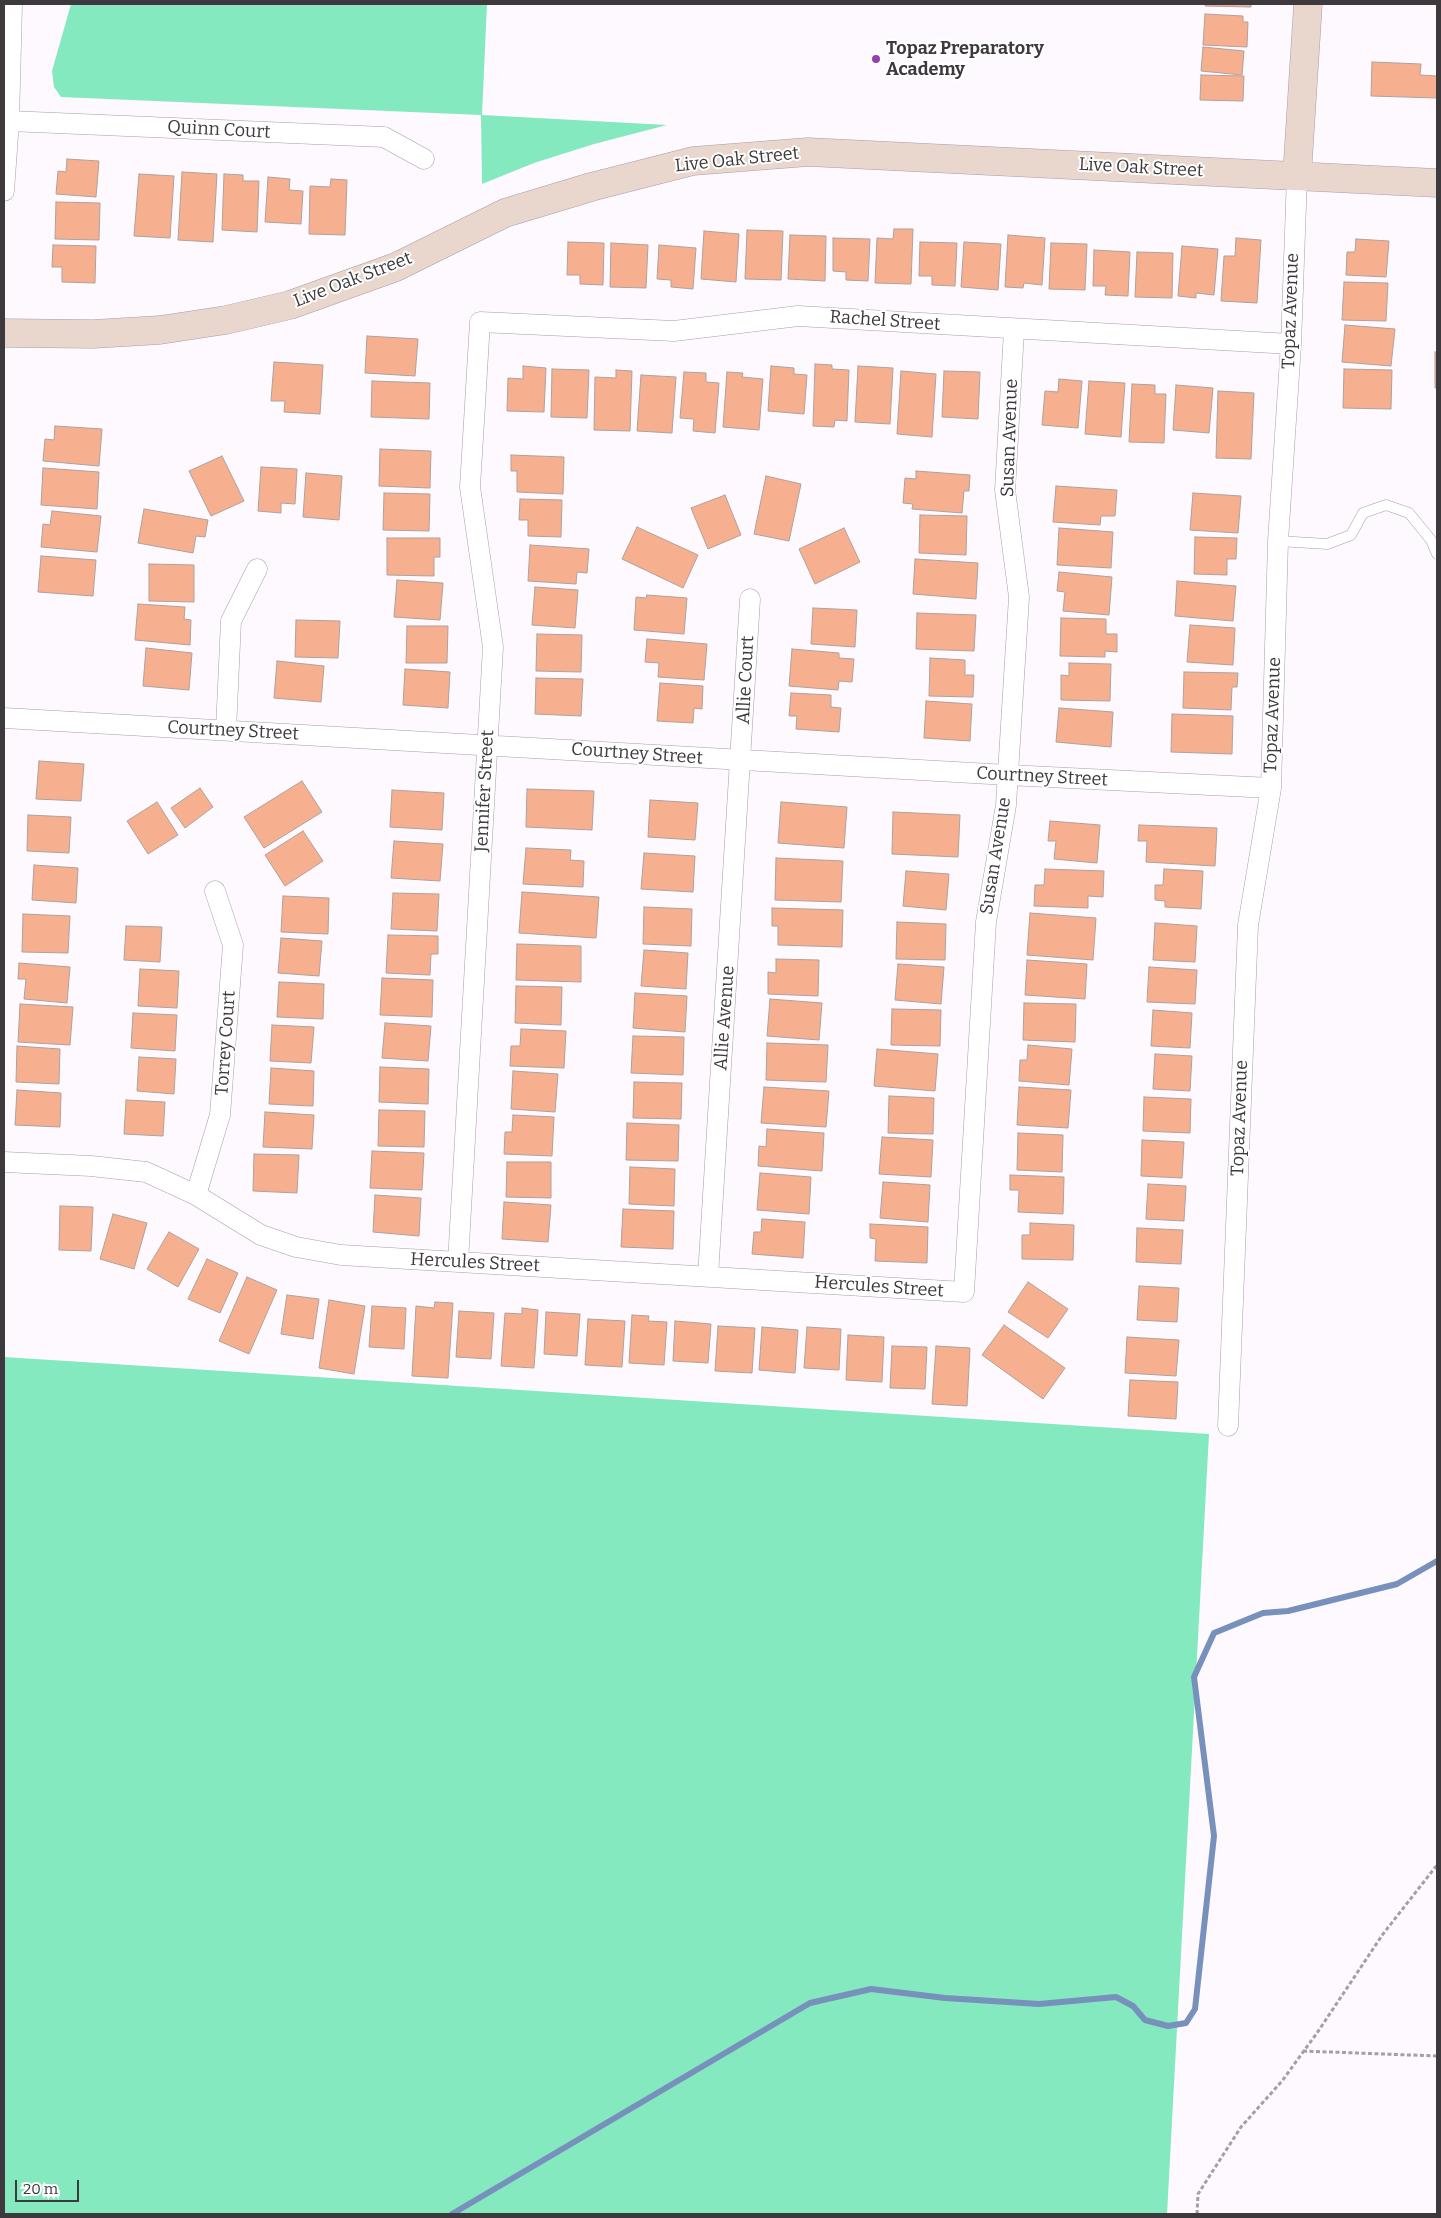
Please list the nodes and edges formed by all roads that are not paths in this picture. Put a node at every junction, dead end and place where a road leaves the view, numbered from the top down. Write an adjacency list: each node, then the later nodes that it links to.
1 (12, 4): 3 (street)
2 (1308, 4): 5 (street, Topaz Avenue)
3 (9, 121): 4 (street, Quinn Court); 7 (street)
4 (424, 159)
5 (1297, 176): 6 (street, Live Oak Street); 10 (street, Live Oak Street); 11 (street, Topaz Avenue)
6 (1437, 183)
7 (4, 191)
8 (480, 322): 9 (street, Rachel Street); 19 (street, Jennifer Street)
9 (1014, 330): 11 (street, Rachel Street); 21 (street, Susan Avenue)
10 (4, 333)
11 (1291, 344): 13 (street, Topaz Avenue)
12 (1434, 540): 13 (lane); 14 (lane)
13 (1278, 541): 22 (street, Topaz Avenue)
14 (1437, 554)
15 (257, 569): 18 (street)
16 (750, 600): 20 (street, Allie Court)
17 (4, 718): 18 (street, Courtney Street)
18 (226, 730): 19 (street, Courtney Street)
19 (488, 744): 20 (street, Courtney Street); 26 (street, Jennifer Street)
20 (741, 760): 21 (street, Courtney Street); 27 (street, Allie Avenue)
21 (1008, 775): 22 (street, Courtney Street); 28 (street, Susan Avenue)
22 (1271, 788): 29 (street, Topaz Avenue)
23 (215, 891): 25 (street, Torrey Court)
24 (4, 1162): 25 (street, Hercules Street)
25 (196, 1195): 26 (street, Hercules Street)
26 (458, 1262): 27 (street, Hercules Street)
27 (708, 1276): 28 (street, Hercules Street)
28 (964, 1292)
29 (1228, 1426)

